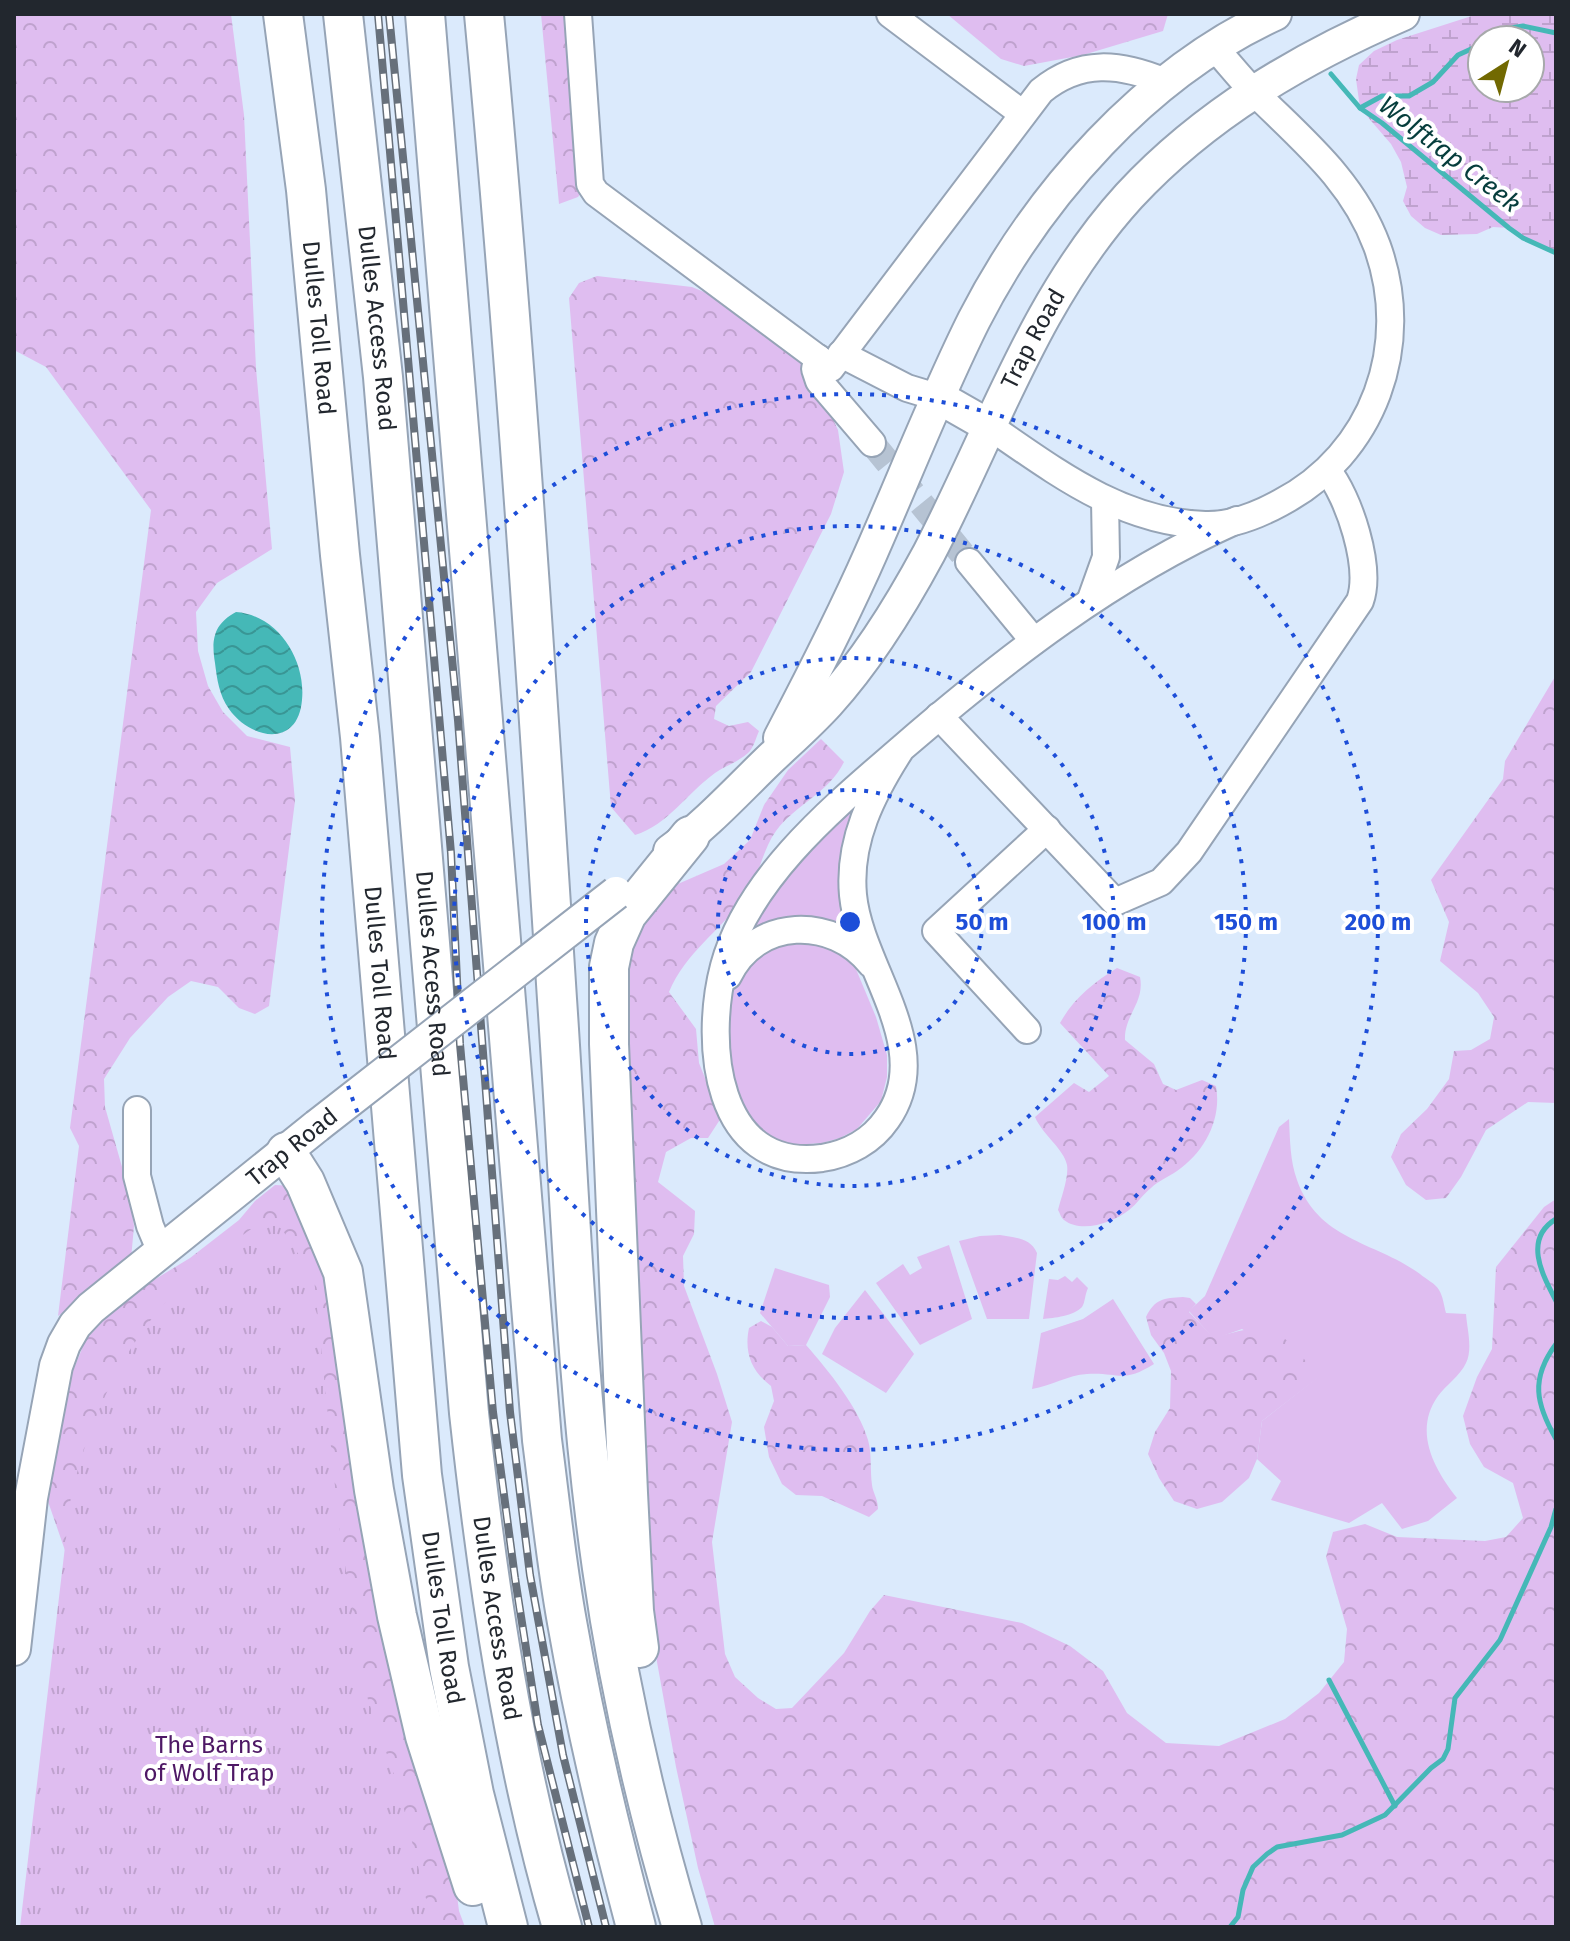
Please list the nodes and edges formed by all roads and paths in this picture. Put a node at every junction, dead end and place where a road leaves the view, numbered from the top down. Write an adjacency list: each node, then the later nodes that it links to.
1 (283, 14): 37 (highway, Dulles Toll Road)
2 (343, 14): 38 (highway, Dulles Access Road)
3 (425, 14): 39 (highway)
4 (484, 14): 40 (highway)
5 (578, 14): 13 (lane)
6 (890, 14): 12 (lane)
7 (1275, 14): 9 (main road, Trap Road)
8 (1403, 14): 11 (main road, Trap Road)
9 (1213, 46): 10 (main road, Trap Road); 11 (lane)
10 (1165, 82): 12 (lane); 14 (main road, Trap Road)
11 (1253, 91): 15 (main road, Trap Road); 17 (lane)
12 (1023, 114): 13 (lane)
13 (829, 356): 14 (lane); 16 (lane)
14 (940, 398): 15 (main road); 25 (main road, Trap Road)
15 (989, 426): 18 (lane); 25 (main road, Trap Road)
16 (872, 443)
17 (1327, 470): 19 (lane); 26 (lane)
18 (1105, 500): 19 (lane); 21 (lane)
19 (1237, 520): 21 (lane)
20 (969, 562): 22 (lane)
21 (1091, 599): 22 (lane)
22 (1034, 641): 23 (lane)
23 (939, 716): 24 (lane); 26 (lane)
24 (901, 749): 28 (lane); 29 (lane)
25 (767, 762): 27 (main road, Trap Road)
26 (1047, 829): 30 (lane)
27 (690, 836): 32 (main road, Trap Road, bridge); 40 (highway)
28 (876, 970): 29 (lane); 29 (lane)
29 (719, 993)
30 (1027, 1030)
31 (137, 1110): 33 (lane)
32 (286, 1152): 33 (main road, Trap Road); 36 (highway)
33 (161, 1252): 34 (main road, Trap Road)
34 (23, 1497): 35 (main road, Trap Road)
35 (14, 1649)
36 (486, 1927)
37 (508, 1927)
38 (562, 1927)
39 (636, 1927)
40 (683, 1927)

